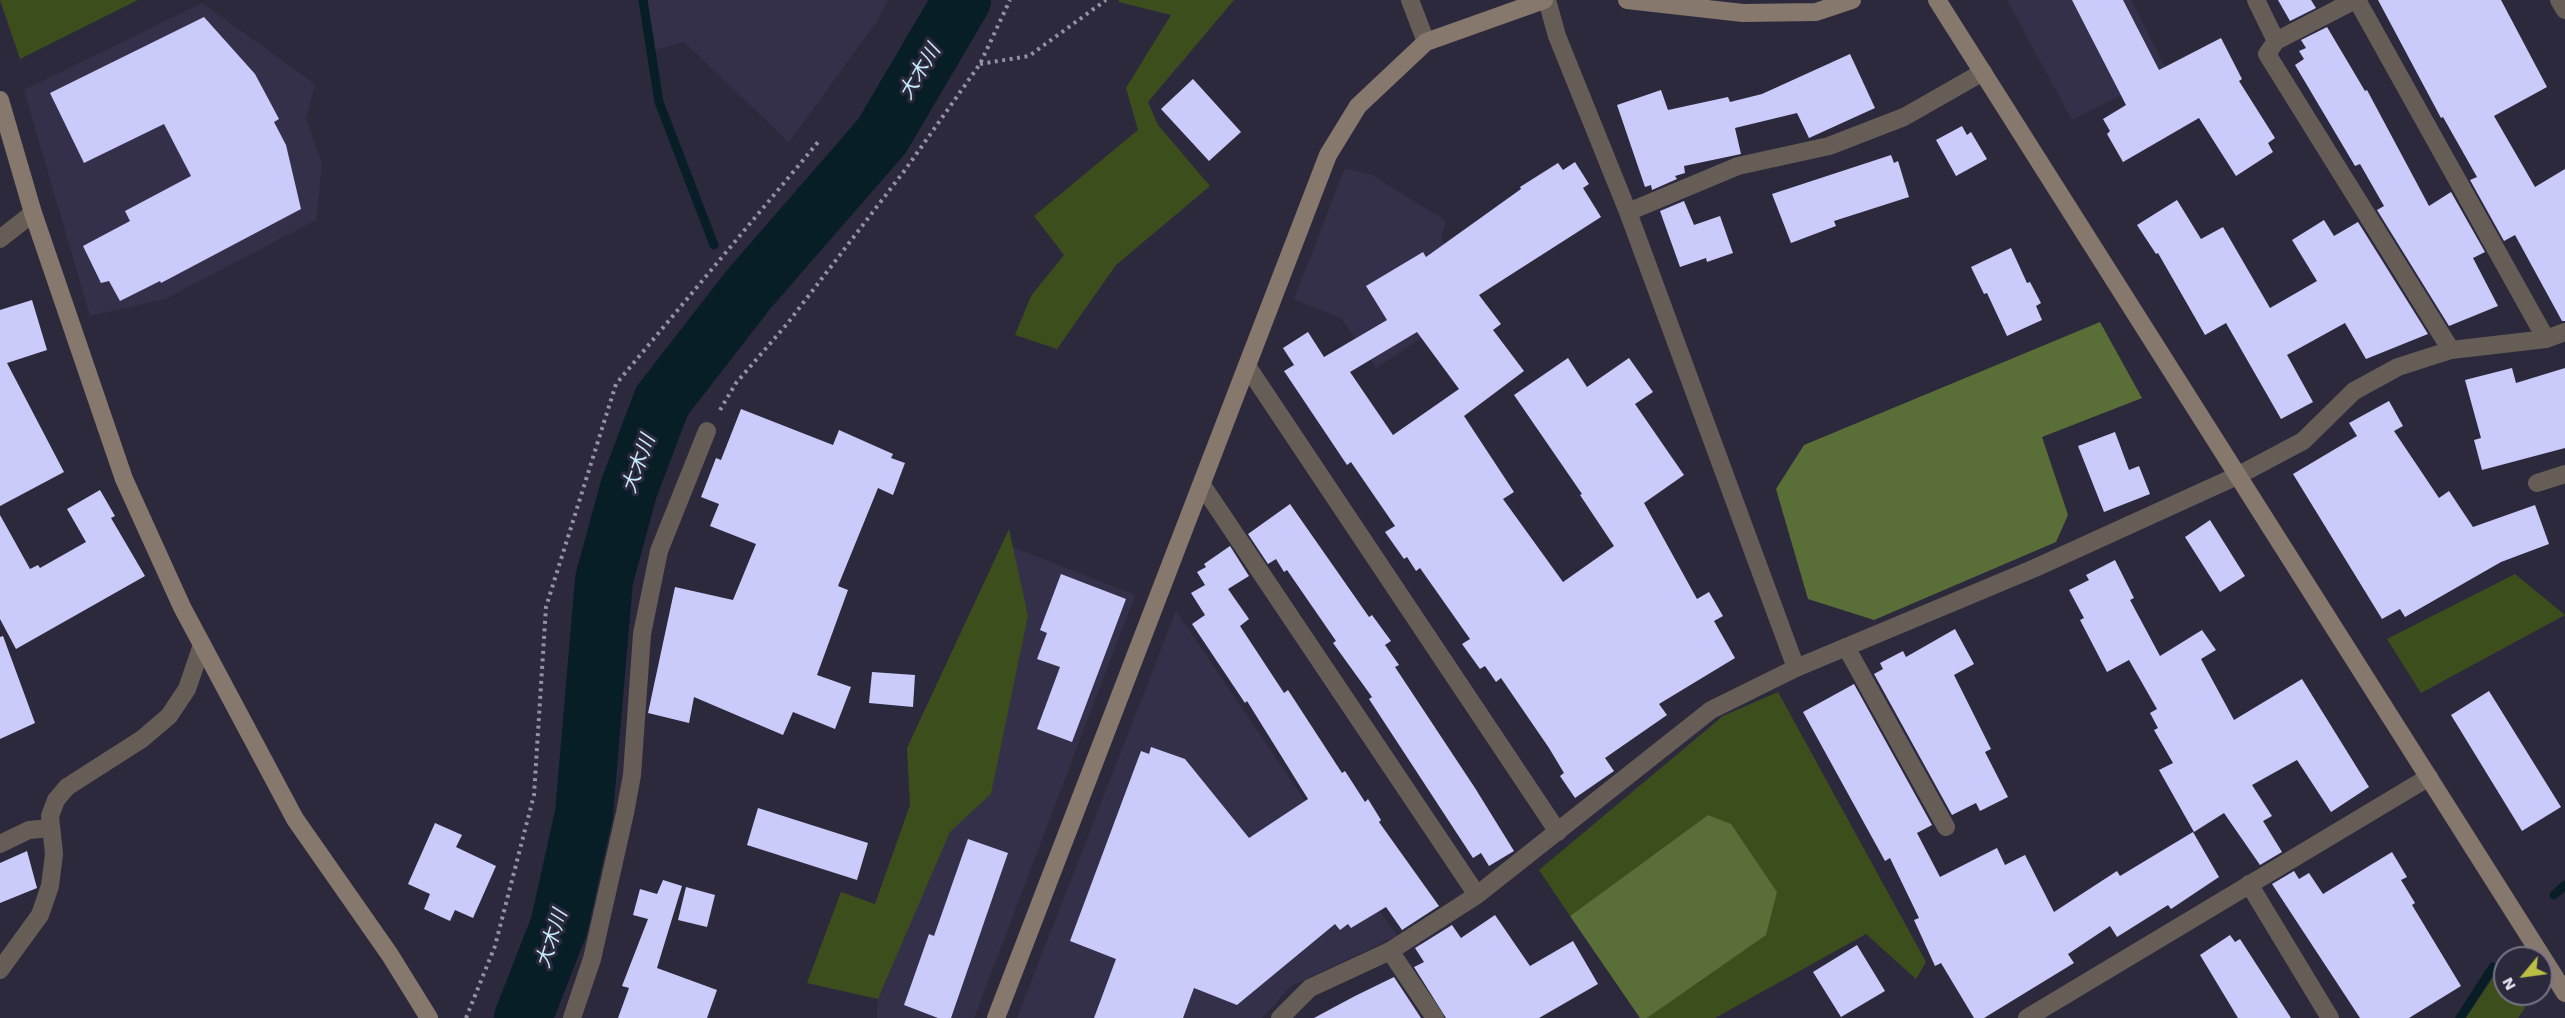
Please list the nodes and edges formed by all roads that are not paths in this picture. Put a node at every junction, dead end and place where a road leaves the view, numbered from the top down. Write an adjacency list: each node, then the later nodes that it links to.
1 (1410, 0): 11 (street)
2 (1546, 0): 11 (street); 14 (street)
3 (1627, 0): 4 (street)
4 (1852, 0)
5 (1937, 0): 12 (street)
6 (2256, 0): 10 (street)
7 (2356, 0): 10 (street); 18 (street)
8 (2559, 0): 9 (street)
9 (2565, 10)
10 (2276, 41): 19 (street)
11 (1426, 42): 20 (street)
12 (1983, 72): 14 (street); 23 (street)
13 (0, 100): 15 (street)
14 (1628, 212): 28 (street)
15 (33, 213): 16 (street); 26 (street)
16 (0, 239)
17 (2565, 332): 18 (street)
18 (2546, 339): 19 (street)
19 (2451, 350): 23 (street)
20 (1247, 366): 25 (street); 32 (street)
21 (707, 431): 40 (street)
22 (2565, 474): 24 (street)
23 (2239, 475): 27 (street); 29 (street)
24 (2537, 483)
25 (1202, 485): 35 (street); 41 (street)
26 (202, 645): 31 (street); 39 (street)
27 (1846, 647): 28 (street); 30 (street)
28 (1796, 668): 32 (street)
29 (2429, 777): 34 (street); 38 (street)
30 (1946, 827)
31 (51, 828): 33 (street); 37 (street)
32 (1558, 832): 35 (street)
33 (0, 844)
34 (2249, 884): 44 (street); 45 (street)
35 (1477, 895): 36 (street)
36 (1390, 951): 42 (street); 43 (street)
37 (0, 970)
38 (2565, 993)
39 (429, 1018)
40 (572, 1018)
41 (996, 1018)
42 (1280, 1018)
43 (1435, 1018)
44 (2026, 1018)
45 (2330, 1018)

